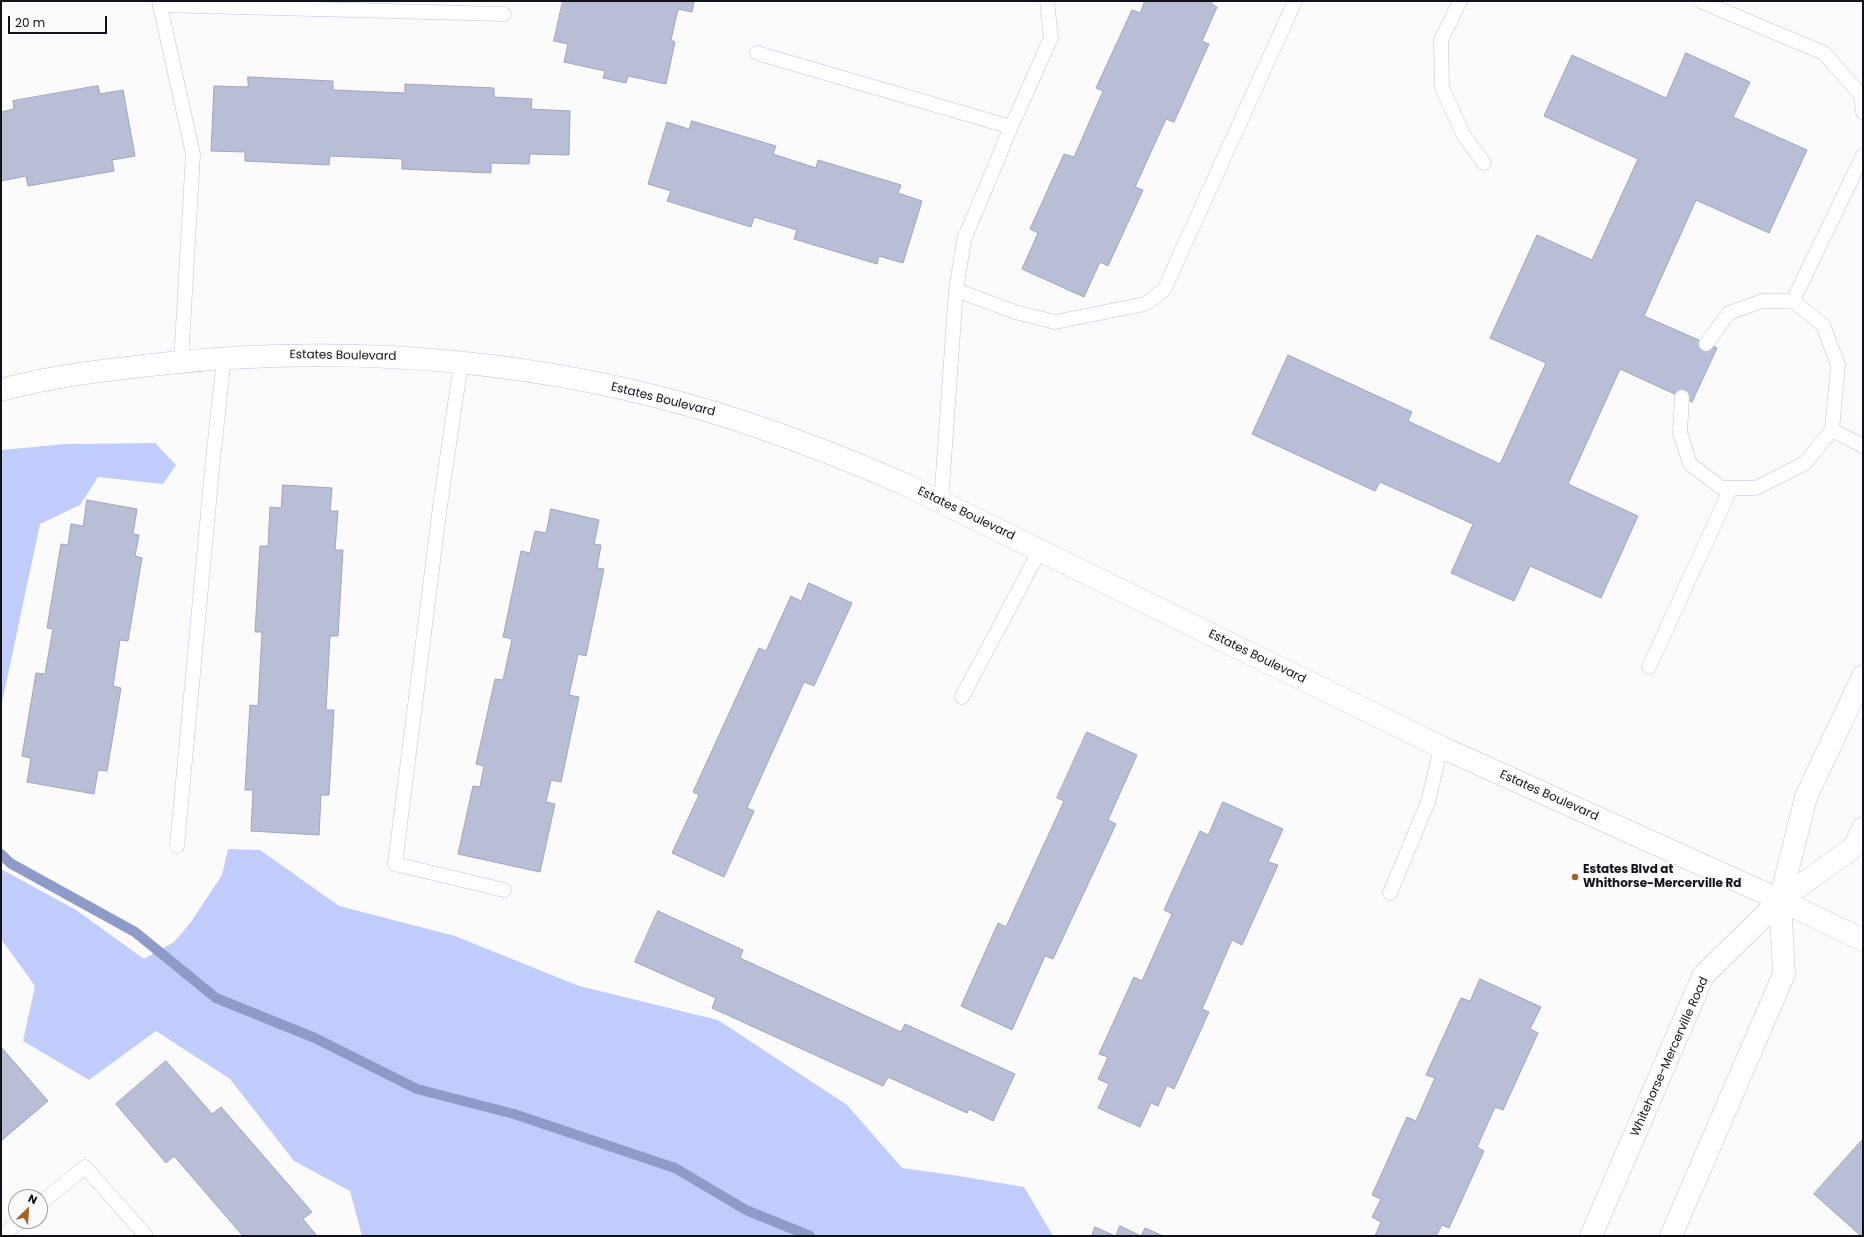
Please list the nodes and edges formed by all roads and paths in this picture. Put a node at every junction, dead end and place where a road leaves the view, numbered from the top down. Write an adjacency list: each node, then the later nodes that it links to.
1 (1047, 1): 9 (lane)
2 (1294, 1): 12 (lane)
3 (1460, 1): 11 (lane)
4 (1700, 1): 8 (lane)
5 (160, 3): 6 (lane); 16 (lane)
6 (504, 14)
7 (757, 53): 9 (lane)
8 (1863, 112)
9 (1011, 127): 12 (lane)
10 (1863, 155): 13 (lane)
11 (1484, 163)
12 (956, 290): 23 (lane)
13 (1793, 301): 14 (lane); 20 (lane)
14 (1706, 344)
15 (224, 358): 16 (street, Estates Boulevard); 17 (street, Estates Boulevard); 30 (lane)
16 (181, 362): 18 (street, Estates Boulevard)
17 (461, 363): 23 (street, Estates Boulevard); 31 (lane)
18 (1, 390)
19 (1682, 397): 22 (lane)
20 (1832, 430): 21 (lane); 22 (lane)
21 (1863, 446)
22 (1731, 488): 25 (lane)
23 (941, 503): 24 (street, Estates Boulevard)
24 (1040, 550): 27 (lane); 28 (street, Estates Boulevard)
25 (1649, 667)
26 (1863, 676): 33 (street)
27 (962, 697)
28 (1441, 747): 32 (lane); 33 (street, Estates Boulevard)
29 (1863, 828): 33 (street, Whitehorse-Mercerville Road)
30 (177, 846)
31 (504, 890)
32 (1390, 893)
33 (1780, 900): 34 (street, Estates Boulevard); 39 (street, Whitehorse-Mercerville Road); 40 (street)
34 (1863, 940)
35 (48, 1197): 38 (lane)
36 (10, 1229): 37 (lane)
37 (2, 1236)
38 (146, 1236)
39 (1592, 1236)
40 (1671, 1236)

